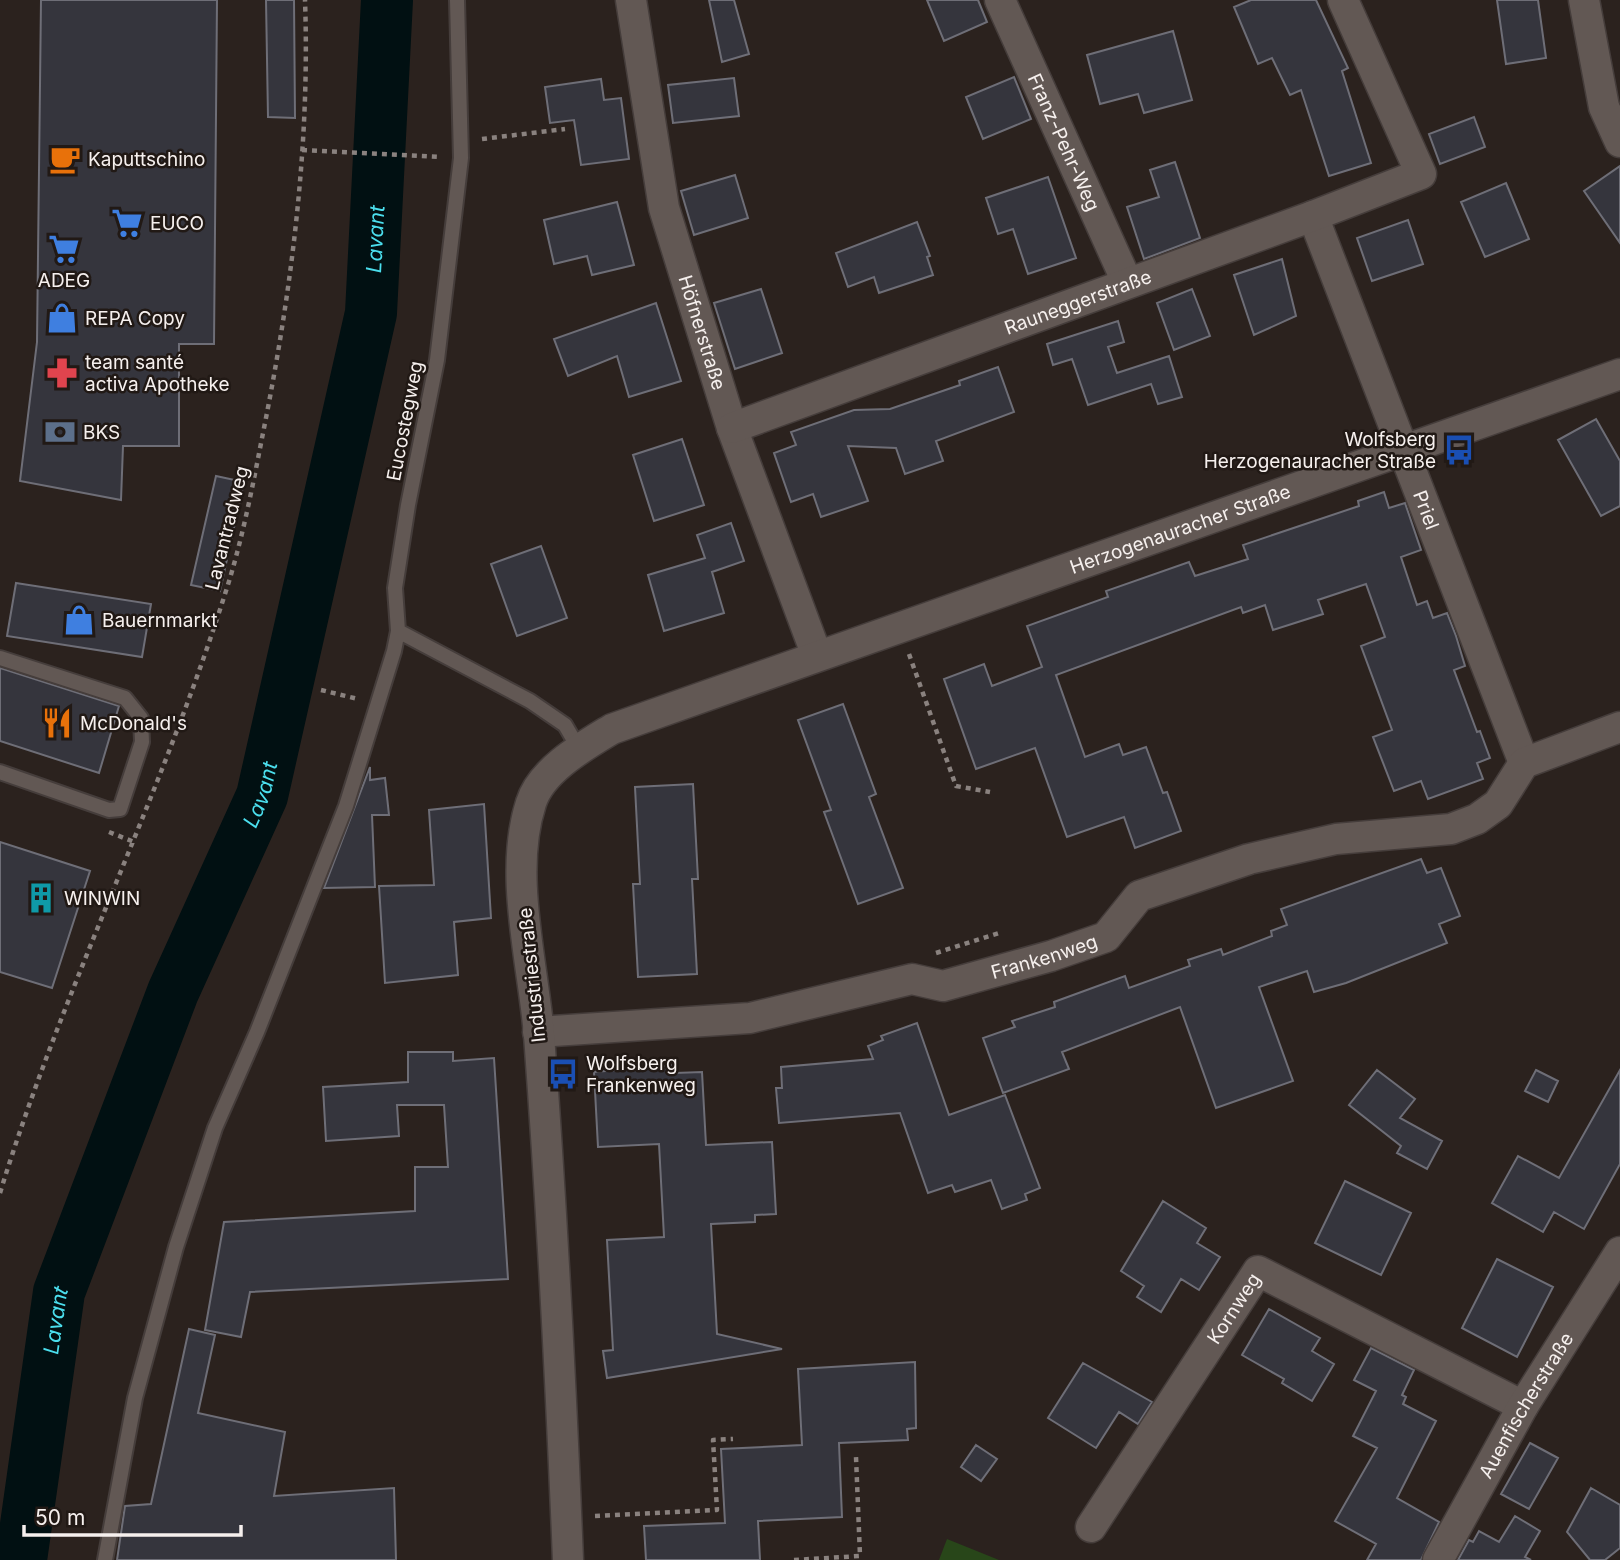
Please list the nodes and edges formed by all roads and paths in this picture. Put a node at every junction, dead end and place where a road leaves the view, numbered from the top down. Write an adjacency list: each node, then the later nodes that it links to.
1 (305, 0): 10 (path, Lavantradweg)
2 (457, 0): 8 (lane, Eucostegweg)
3 (631, 0): 15 (street, Höfnerstraße)
4 (1000, 0): 13 (street, Franz-Pehr-Weg)
5 (1343, 0): 12 (street, Rauneggerstraße)
6 (1584, 0): 9 (street)
7 (565, 129): 8 (path)
8 (460, 142): 11 (lane, Eucostegweg)
9 (1620, 142)
10 (302, 150): 11 (path); 29 (path, Lavantradweg)
11 (461, 158): 18 (lane, Eucostegweg)
12 (1313, 216): 13 (street, Rauneggerstraße); 16 (street, Priel)
13 (1127, 282): 15 (street, Rauneggerstraße)
14 (1620, 374): 16 (street, Herzogenauracher Straße)
15 (732, 428): 19 (street, Höfnerstraße)
16 (1404, 450): 17 (street, Herzogenauracher Straße); 25 (street, Priel)
17 (900, 628): 19 (street, Herzogenauracher Straße); 27 (path)
18 (398, 631): 22 (lane, Eucostegweg); 24 (lane)
19 (817, 656): 24 (street, Industriestraße)
20 (0, 658): 26 (lane)
21 (321, 690): 22 (path)
22 (376, 702): 40 (lane, Eucostegweg)
23 (1620, 727): 25 (street)
24 (579, 748): 32 (street, Industriestraße)
25 (1524, 763): 31 (street, Frankenweg)
26 (0, 772)
27 (990, 792)
28 (103, 828): 29 (path)
29 (134, 842): 33 (path, Lavantradweg)
30 (999, 933): 31 (path)
31 (912, 979): 32 (street, Frankenweg)
32 (538, 1032): 38 (street, Industriestraße)
33 (0, 1193)
34 (1620, 1252): 35 (street, Auenfischerstraße)
35 (1523, 1406): 39 (street, Kornweg); 43 (street, Auenfischerstraße)
36 (733, 1439): 38 (path)
37 (856, 1457): 42 (path)
38 (566, 1517): 41 (street, Industriestraße)
39 (1091, 1527)
40 (106, 1560)
41 (568, 1560)
42 (794, 1560)
43 (1438, 1560)

